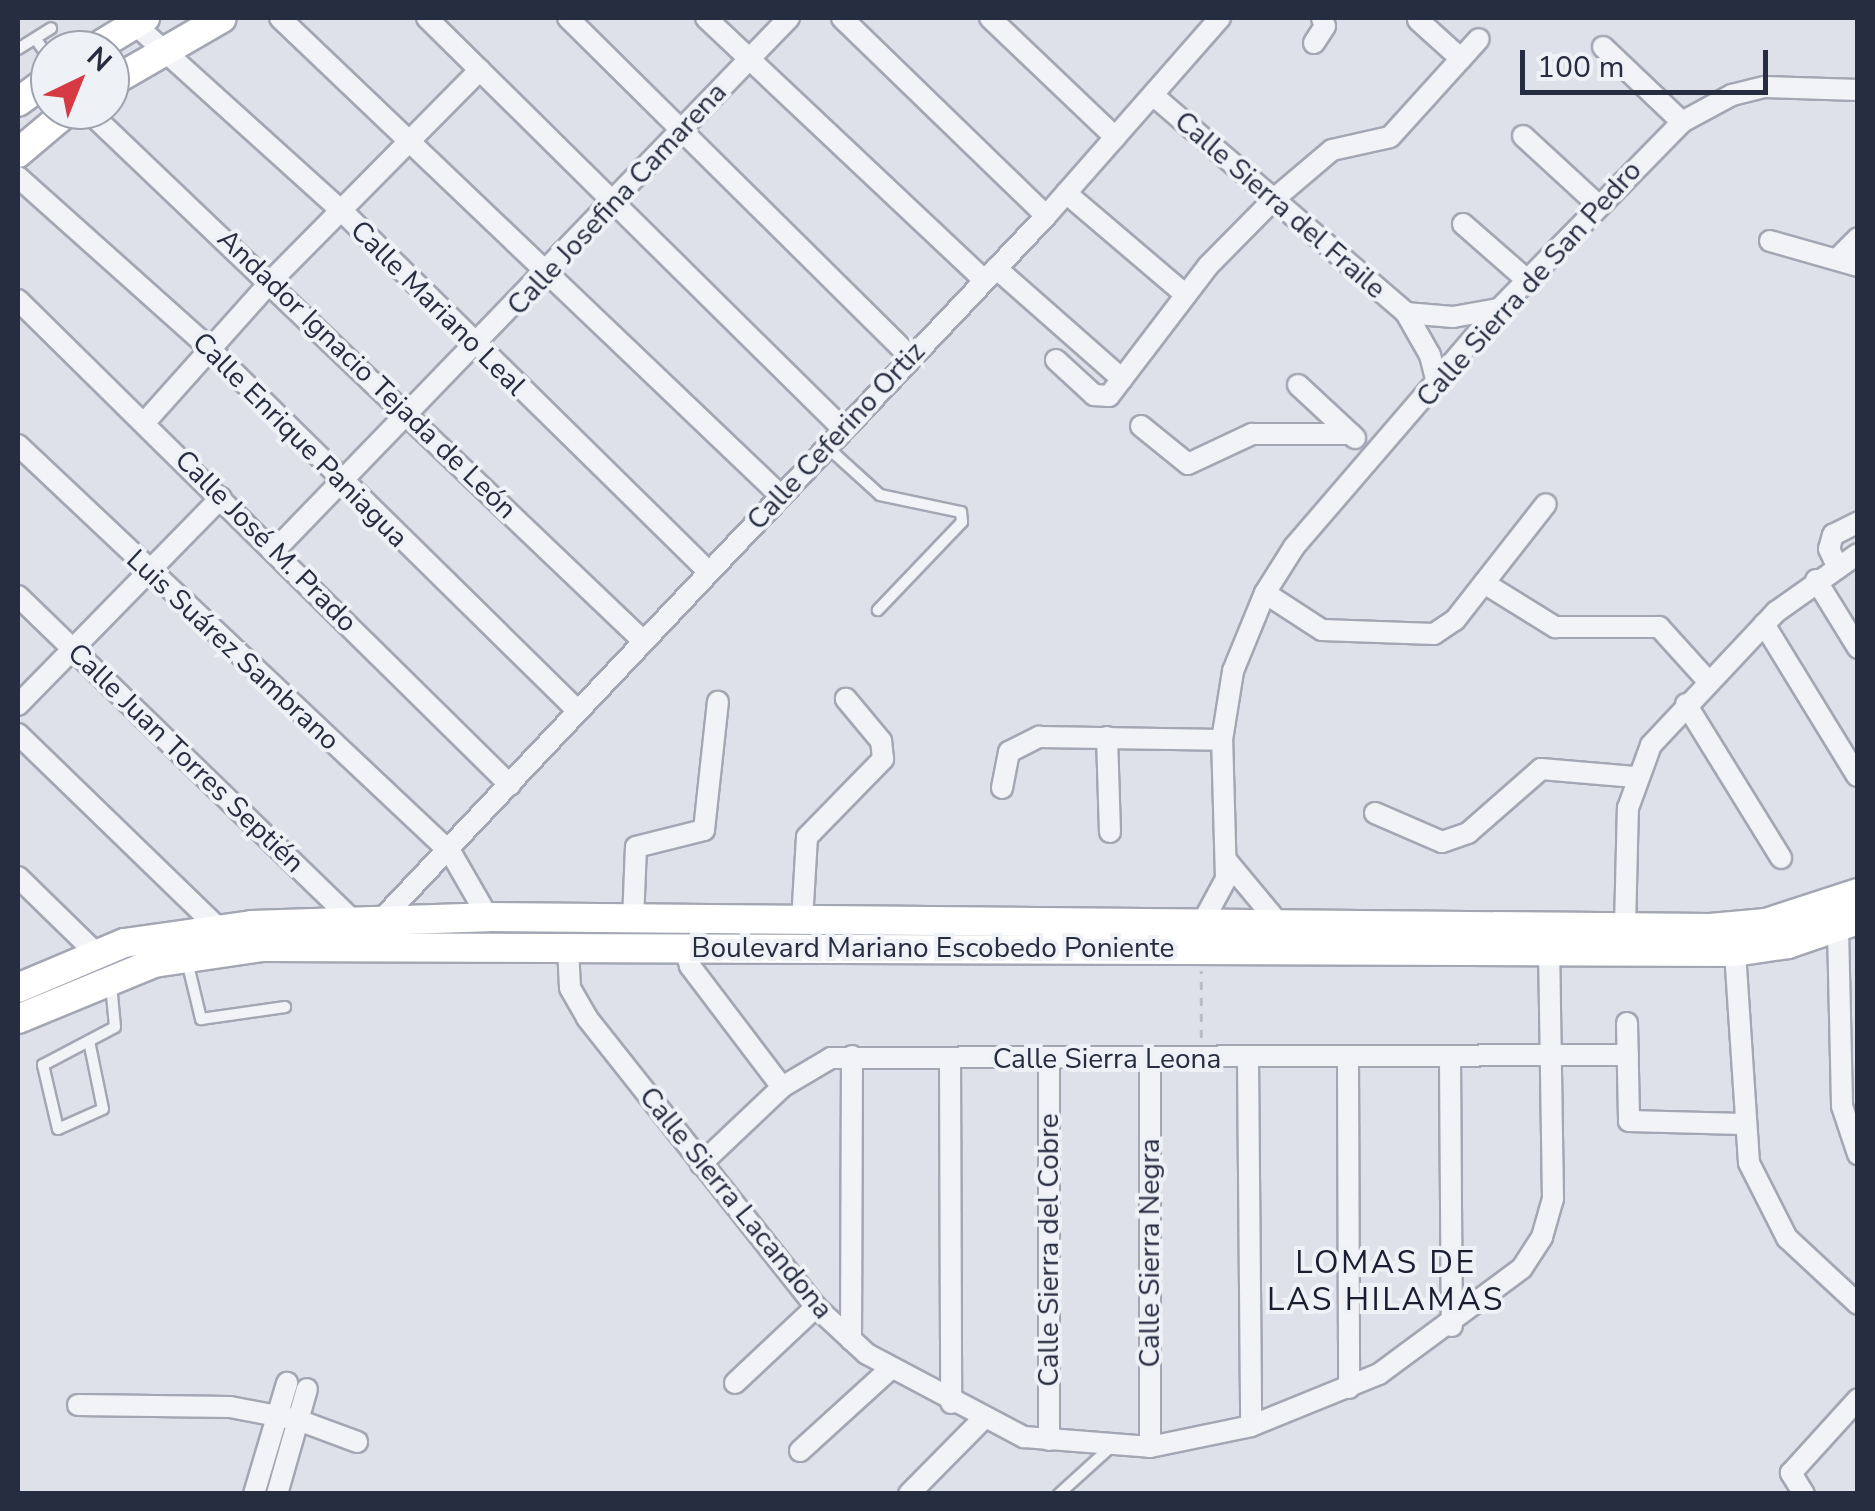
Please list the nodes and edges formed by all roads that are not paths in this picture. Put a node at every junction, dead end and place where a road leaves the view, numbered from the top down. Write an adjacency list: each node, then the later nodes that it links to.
1 (222, 18): 18 (street)
2 (280, 18): 31 (street)
3 (427, 18): 22 (street)
4 (568, 18): 26 (street)
5 (706, 18): 20 (street)
6 (789, 18): 20 (street, Calle Josefina Camarena)
7 (842, 18): 39 (street)
8 (990, 18): 30 (street)
9 (1220, 18): 24 (street, Calle Ceferino Ortiz)
10 (1322, 18): 16 (street)
11 (136, 20): 18 (street, Calle Mariano Leal)
12 (1418, 20): 19 (street)
13 (52, 28): 14 (lane)
14 (50, 30)
15 (1479, 38): 19 (street)
16 (1314, 43)
17 (1604, 47): 25 (street)
18 (160, 51): 21 (street); 38 (street, Calle Mariano Leal)
19 (1461, 58): 35 (street)
20 (750, 59): 26 (street, Calle Josefina Camarena); 44 (street)
21 (130, 70)
22 (480, 70): 31 (street); 36 (street)
23 (1858, 90): 25 (street, Calle Sierra de San Pedro)
24 (1154, 96): 30 (street, Calle Ceferino Ortiz); 35 (street, Calle Sierra del Fraile)
25 (1682, 122): 37 (street, Calle Sierra de San Pedro)
26 (684, 128): 36 (street, Calle Josefina Camarena); 54 (street)
27 (45, 130): 32 (street)
28 (109, 130): 46 (street, Andador Ignacio Tejada de León)
29 (1522, 136): 37 (street)
30 (1115, 137): 34 (street, Calle Ceferino Ortiz)
31 (410, 142): 38 (street); 45 (street)
32 (18, 152)
33 (18, 177): 52 (street, Calle Enrique Paniagua)
34 (1066, 192): 39 (street, Calle Ceferino Ortiz); 48 (street)
35 (1272, 200): 48 (street); 51 (street, Calle Sierra del Fraile)
36 (615, 202): 45 (street, Calle Josefina Camarena); 62 (street)
37 (1600, 206): 47 (street, Calle Sierra de San Pedro)
38 (343, 212): 46 (street); 53 (street, Calle Mariano Leal)
39 (1046, 216): 44 (street, Calle Ceferino Ortiz)
40 (1463, 224): 47 (street)
41 (1858, 238): 43 (street)
42 (1770, 241): 43 (street)
43 (1848, 262)
44 (990, 274): 54 (street, Calle Ceferino Ortiz); 58 (street)
45 (546, 275): 53 (street, Calle Josefina Camarena); 68 (street)
46 (272, 281): 52 (street); 59 (street, Andador Ignacio Tejada de León)
47 (1528, 281): 50 (street, Calle Sierra de San Pedro)
48 (1186, 296): 58 (street)
49 (18, 300): 60 (street, Calle José M. Prado)
50 (1499, 309): 51 (street, Calle Sierra del Fraile); 56 (street, Calle Sierra de San Pedro)
51 (1406, 313): 56 (street, Calle Sierra del Fraile)
52 (209, 348): 60 (street); 67 (street, Calle Enrique Paniagua)
53 (475, 348): 59 (street, Calle Josefina Camarena); 76 (street, Calle Mariano Leal)
54 (910, 357): 62 (street, Calle Ceferino Ortiz)
55 (1056, 360): 58 (street)
56 (1437, 382): 66 (street, Calle Sierra de San Pedro)
57 (1298, 385): 63 (street)
58 (1115, 388)
59 (411, 413): 67 (street, Calle Josefina Camarena); 83 (street, Andador Ignacio Tejada de León)
60 (146, 421): 69 (street, Calle José M. Prado)
61 (1141, 426): 63 (street)
62 (842, 428): 65 (street, Calle Ceferino Ortiz)
63 (1352, 434): 66 (street)
64 (18, 445): 75 (street, Luis Suárez Sambrano)
65 (826, 445): 68 (street, Calle Ceferino Ortiz); 81 (lane)
66 (1375, 454): 79 (street, Calle Sierra de San Pedro)
67 (342, 484): 72 (street, Calle Josefina Camarena); 91 (street, Calle Enrique Paniagua)
68 (781, 496): 76 (street, Calle Ceferino Ortiz)
69 (221, 498): 72 (street, Calle José M. Prado); 75 (street)
70 (1546, 504): 78 (street)
71 (1858, 522): 74 (street)
72 (275, 550): 97 (street, Calle José M. Prado)
73 (1858, 554): 74 (street)
74 (1837, 566): 77 (street)
75 (147, 570): 85 (street); 101 (street, Luis Suárez Sambrano)
76 (709, 572): 83 (street, Calle Ceferino Ortiz)
77 (1816, 580): 82 (street); 84 (street)
78 (1484, 583): 79 (street); 86 (street)
79 (1264, 593): 94 (street, Calle Sierra de San Pedro)
80 (18, 596): 85 (street, Calle Juan Torres Septién)
81 (878, 610)
82 (1764, 624): 86 (street); 95 (street)
83 (643, 641): 91 (street, Calle Ceferino Ortiz)
84 (1858, 648)
85 (74, 650): 90 (street); 109 (street, Calle Juan Torres Septién)
86 (1708, 681): 89 (street)
87 (846, 699): 108 (street)
88 (718, 702): 107 (street)
89 (1686, 704): 96 (street); 102 (street)
90 (18, 705)
91 (577, 710): 97 (street, Calle Ceferino Ortiz)
92 (18, 734): 112 (street)
93 (1107, 737): 94 (street); 98 (street); 100 (street)
94 (1222, 740): 103 (street, Calle Sierra de San Pedro)
95 (1856, 776)
96 (1635, 777): 99 (street); 113 (street)
97 (510, 785): 101 (street, Calle Ceferino Ortiz)
98 (1002, 788)
99 (1375, 813)
100 (1110, 832)
101 (451, 853): 106 (street); 109 (street, Calle Ceferino Ortiz)
102 (1781, 858)
103 (1226, 860): 111 (street); 115 (street, Calle Sierra de San Pedro)
104 (18, 877): 119 (street)
105 (1858, 893): 113 (street, Boulevard Mariano Escobedo Poniente)
106 (488, 917): 107 (street, Boulevard Mariano Escobedo Poniente); 109 (street, Boulevard Mariano Escobedo Poniente)
107 (634, 921): 108 (street, Boulevard Mariano Escobedo Poniente)
108 (802, 921): 114 (street, Boulevard Mariano Escobedo Poniente)
109 (366, 922): 112 (street, Boulevard Mariano Escobedo Poniente)
110 (1848, 924): 120 (street, Boulevard Mariano Escobedo Poniente); 126 (street)
111 (1282, 926): 115 (street, Boulevard Mariano Escobedo Poniente); 116 (street, Boulevard Mariano Escobedo Poniente)
112 (216, 927): 119 (street, Boulevard Mariano Escobedo Poniente)
113 (1626, 927): 116 (street, Boulevard Mariano Escobedo Poniente)
114 (947, 934): 115 (street, Boulevard Mariano Escobedo Poniente); 117 (street, Boulevard Mariano Escobedo Poniente)
115 (1201, 937): 116 (street, Boulevard Mariano Escobedo Poniente)
116 (1549, 939): 120 (street, Boulevard Mariano Escobedo Poniente); 131 (street, Calle Sierra Lacandona)
117 (684, 946): 118 (street, Boulevard Mariano Escobedo Poniente); 138 (street)
118 (568, 948): 121 (street, Boulevard Mariano Escobedo Poniente); 142 (street, Calle Sierra Lacandona)
119 (96, 952): 123 (street, Boulevard Mariano Escobedo Poniente)
120 (1735, 952): 140 (street)
121 (186, 955): 122 (street, Boulevard Mariano Escobedo Poniente); 124 (lane)
122 (110, 978): 125 (street, Boulevard Mariano Escobedo Poniente); 128 (lane)
123 (18, 988)
124 (285, 1007)
125 (18, 1019)
126 (1849, 1021): 139 (street)
127 (1628, 1023): 129 (street)
128 (89, 1041): 128 (lane)
129 (1628, 1055): 131 (street, Calle Sierra Leona); 140 (street)
130 (852, 1056): 132 (street, Calle Sierra Leona); 138 (street, Calle Sierra Leona); 146 (street)
131 (1551, 1058): 137 (street, Calle Sierra Leona); 145 (street, Calle Sierra Lacandona)
132 (950, 1059): 135 (street, Calle Sierra Leona); 151 (street)
133 (1150, 1059): 134 (street, Calle Sierra Leona); 135 (street, Calle Sierra Leona); 160 (street, Calle Sierra Negra)
134 (1248, 1059): 136 (street, Calle Sierra Leona); 156 (street)
135 (1049, 1060): 157 (street, Calle Sierra del Cobre)
136 (1348, 1060): 137 (street, Calle Sierra Leona); 150 (street)
137 (1450, 1060): 145 (street)
138 (782, 1087): 142 (street, Calle Sierra Leona)
139 (1851, 1117): 141 (street)
140 (1742, 1124): 143 (street)
141 (1858, 1154)
142 (701, 1164): 144 (street, Calle Sierra Lacandona)
143 (1858, 1304)
144 (816, 1307): 146 (street, Calle Sierra Lacandona); 148 (street)
145 (1452, 1326): 150 (street, Calle Sierra Lacandona)
146 (851, 1340): 147 (street, Calle Sierra Lacandona)
147 (890, 1370): 151 (street, Calle Sierra Lacandona); 161 (street)
148 (736, 1383)
149 (297, 1386): 154 (street)
150 (1348, 1388): 156 (street, Calle Sierra Lacandona)
151 (951, 1403): 155 (street, Calle Sierra Lacandona)
152 (78, 1404): 154 (street)
153 (1855, 1406): 166 (street)
154 (288, 1418): 158 (street); 162 (street); 163 (street)
155 (983, 1419): 157 (street, Calle Sierra Lacandona); 164 (street)
156 (1251, 1426): 160 (street, Calle Sierra Lacandona)
157 (1049, 1440): 159 (street, Calle Sierra Lacandona)
158 (357, 1442)
159 (1113, 1445): 160 (street, Calle Sierra Lacandona); 165 (lane)
160 (1150, 1447)
161 (800, 1451)
162 (254, 1494)
163 (277, 1494)
164 (909, 1494)
165 (1059, 1494)
166 (1804, 1494)

